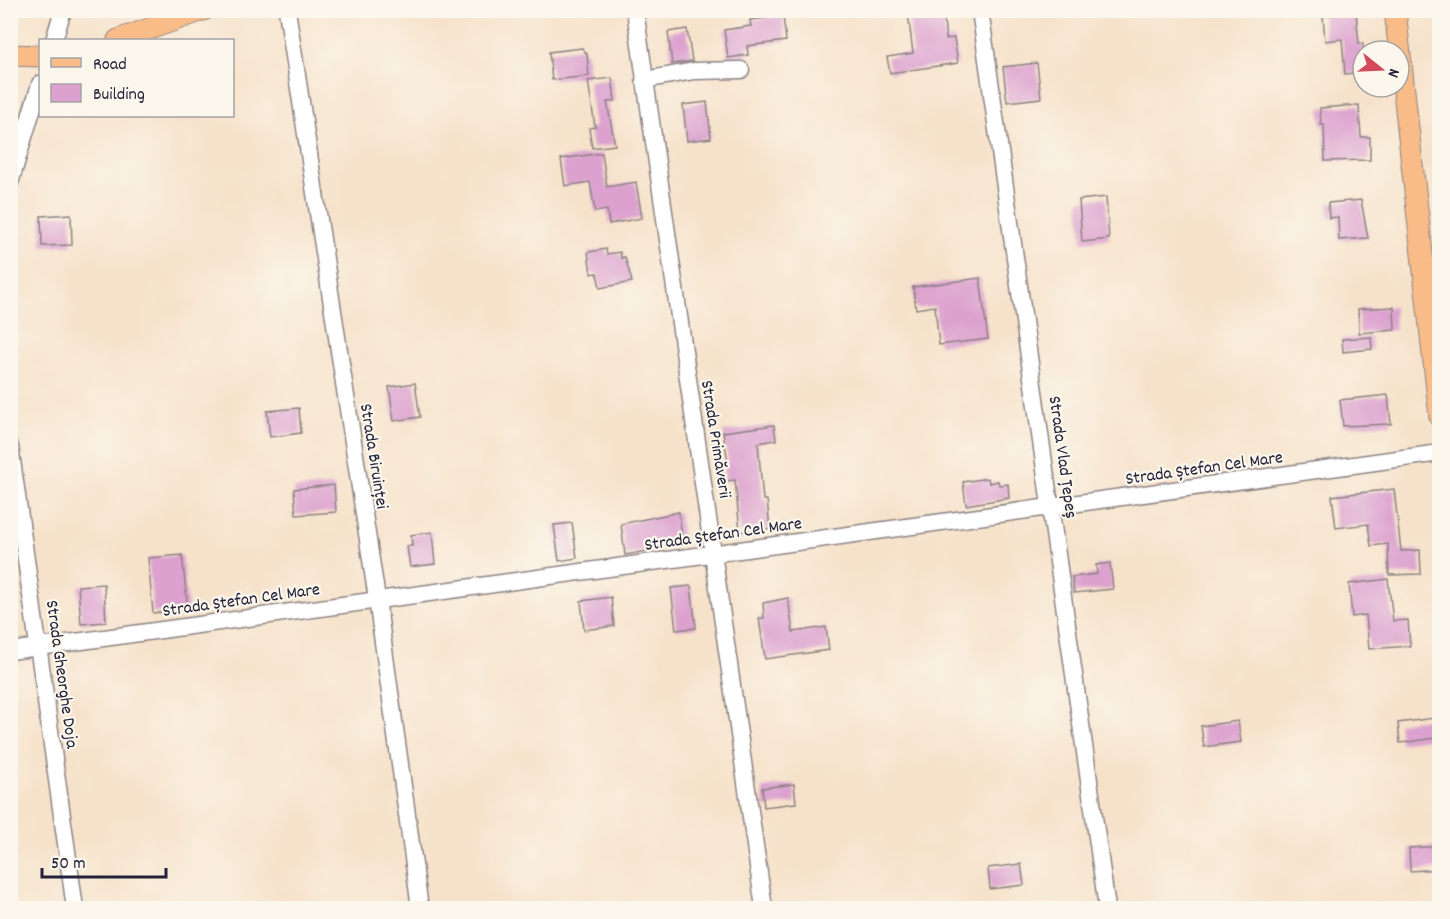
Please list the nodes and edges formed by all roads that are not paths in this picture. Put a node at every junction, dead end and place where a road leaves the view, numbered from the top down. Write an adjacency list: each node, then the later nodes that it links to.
1 (63, 10): 7 (street)
2 (202, 10): 8 (main road)
3 (287, 10): 20 (street, Strada Biruinței)
4 (635, 10): 12 (street, Strada Primăverii)
5 (980, 10): 18 (street, Strada Vlad Țepeș)
6 (1395, 10): 15 (main road)
7 (54, 39)
8 (121, 39)
9 (10, 55): 10 (main road)
10 (39, 56)
11 (741, 70): 12 (street)
12 (644, 80): 19 (street, Strada Primăverii)
13 (39, 87): 14 (street)
14 (10, 183)
15 (1440, 417)
16 (10, 446): 21 (street, Strada Gheorghe Doja)
17 (1440, 453): 18 (street, Strada Ștefan Cel Mare)
18 (1051, 507): 19 (street, Strada Ștefan Cel Mare); 26 (street, Strada Vlad Țepeș)
19 (715, 554): 20 (street, Strada Ștefan Cel Mare); 25 (street, Strada Primăverii)
20 (376, 599): 21 (street, Strada Ștefan Cel Mare); 24 (street, Strada Biruinței)
21 (40, 647): 22 (street, Strada Ștefan Cel Mare); 23 (street, Strada Gheorghe Doja)
22 (10, 651)
23 (75, 909)
24 (420, 909)
25 (764, 909)
26 (1107, 909)

